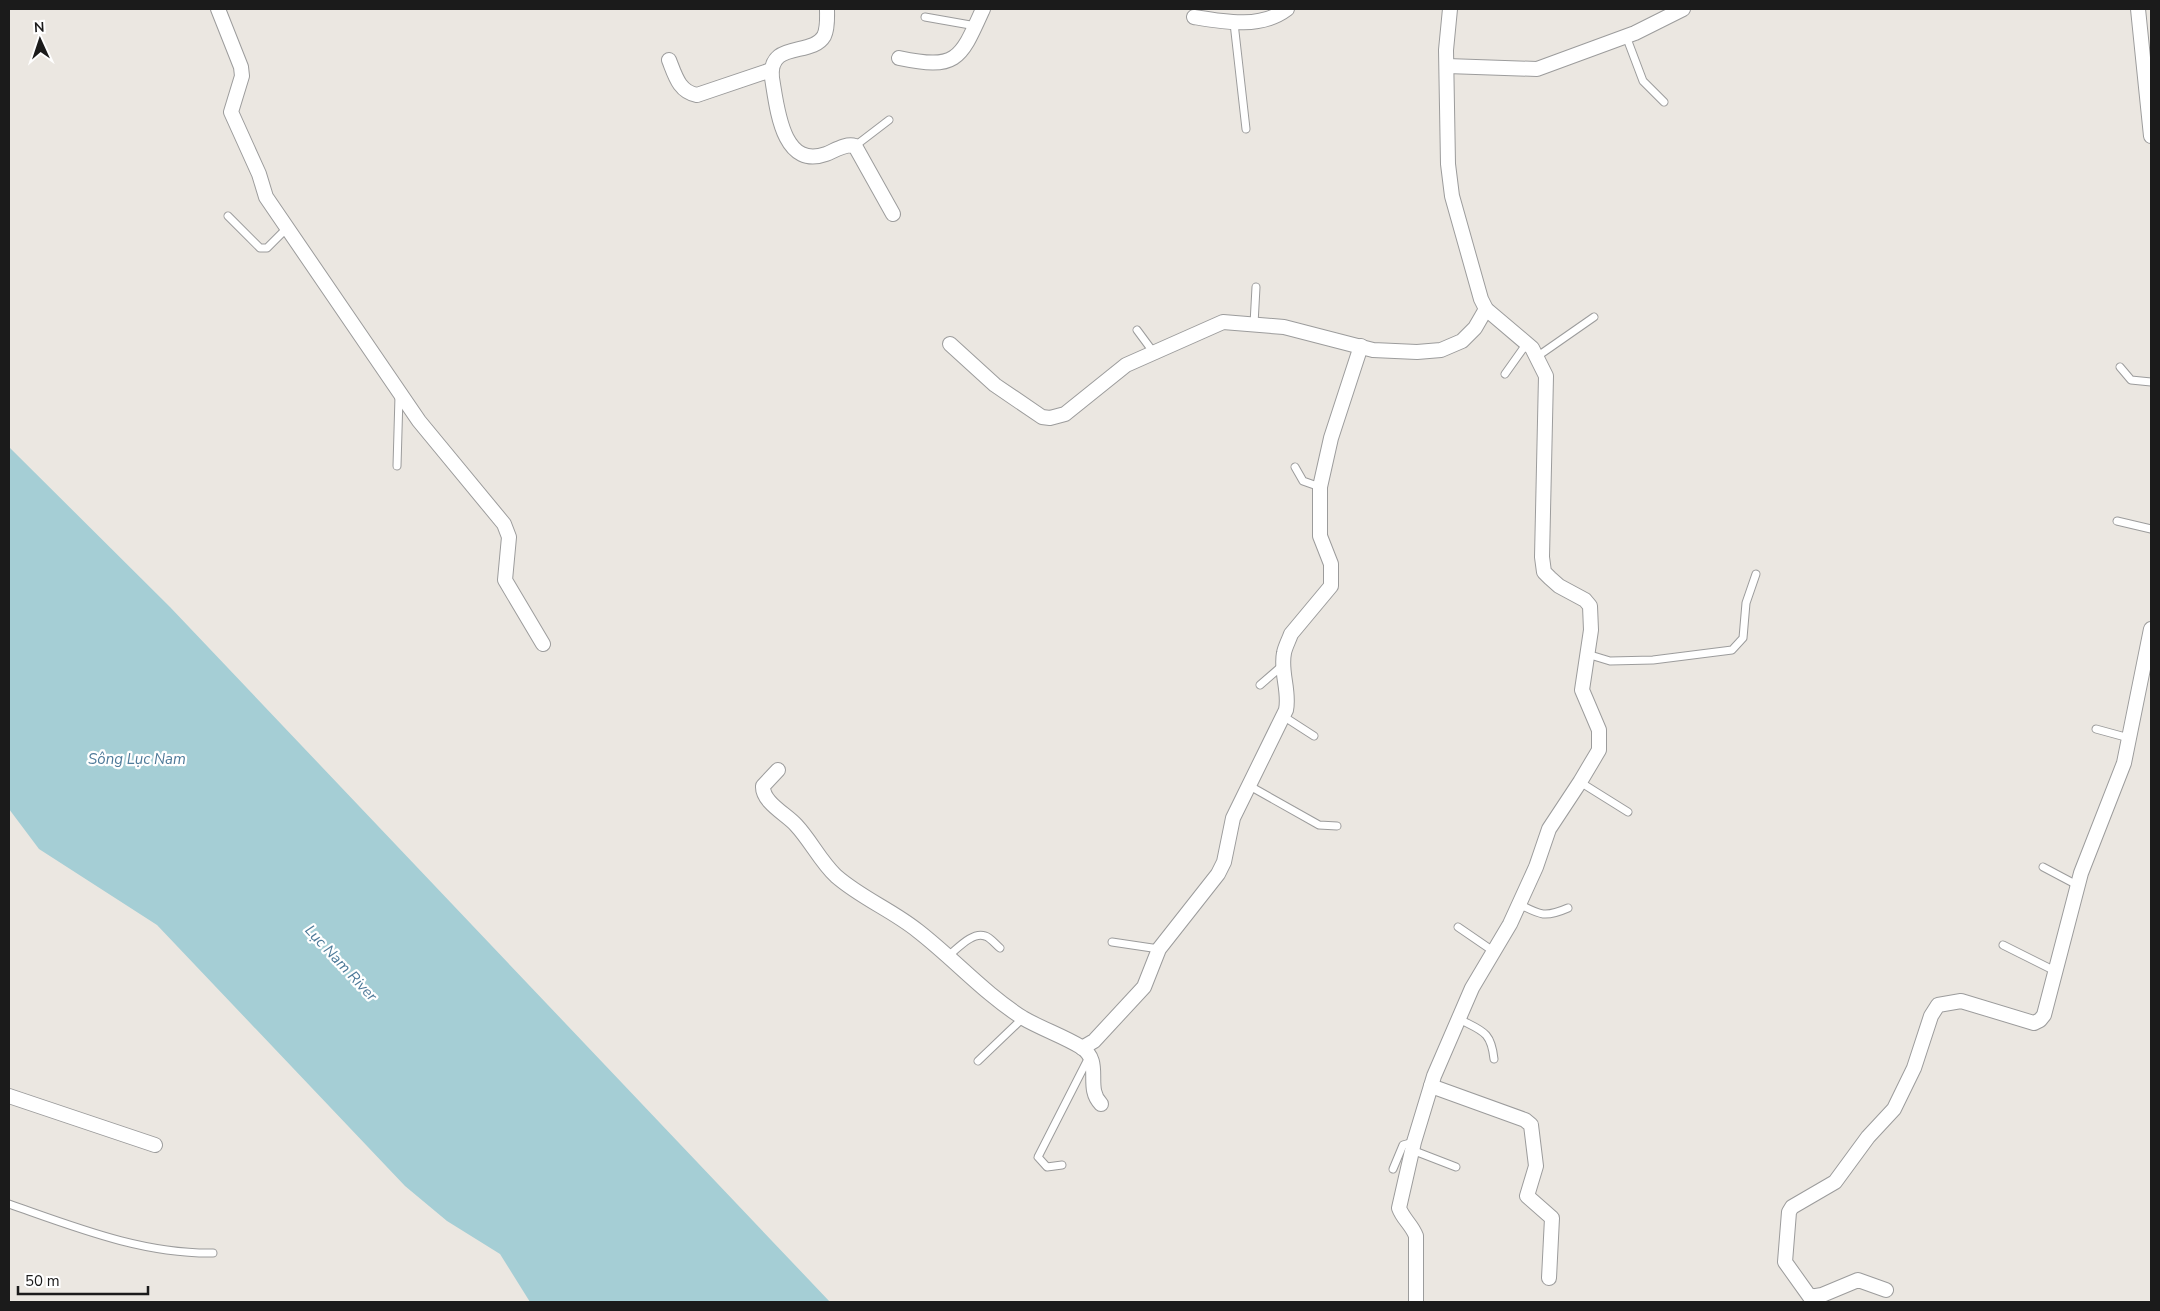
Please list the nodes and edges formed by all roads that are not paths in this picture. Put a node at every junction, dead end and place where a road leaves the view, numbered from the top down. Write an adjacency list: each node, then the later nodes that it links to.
1 (218, 9): 24 (street)
2 (827, 9): 16 (street)
3 (983, 9): 11 (street)
4 (1287, 9): 10 (street)
5 (1450, 9): 15 (street)
6 (1683, 9): 12 (street)
7 (2138, 9): 20 (street)
8 (925, 17): 11 (lane)
9 (1194, 17): 10 (street)
10 (1234, 23): 19 (lane)
11 (976, 26): 13 (street)
12 (1626, 35): 15 (street); 17 (lane)
13 (899, 58)
14 (669, 60): 16 (street)
15 (1447, 66): 26 (street)
16 (771, 70): 21 (street)
17 (1664, 102)
18 (889, 120): 21 (lane)
19 (1246, 129)
20 (2151, 136)
21 (855, 146): 22 (street)
22 (893, 214)
23 (228, 216): 24 (lane)
24 (286, 229): 38 (street)
25 (1256, 287): 28 (lane)
26 (1486, 309): 31 (street); 32 (street)
27 (1594, 317): 34 (lane)
28 (1254, 324): 32 (street); 33 (street)
29 (1137, 330): 33 (lane)
30 (950, 344): 33 (street)
31 (1527, 344): 34 (street); 36 (lane)
32 (1361, 346): 41 (street)
33 (1154, 354)
34 (1538, 356): 47 (street)
35 (2120, 367): 37 (lane)
36 (1505, 374)
37 (2151, 382)
38 (399, 393): 39 (lane); 46 (street)
39 (397, 466)
40 (1295, 467): 41 (lane)
41 (1320, 487): 48 (street)
42 (2117, 521): 43 (lane)
43 (2151, 529)
44 (1756, 574): 47 (lane)
45 (2151, 629): 53 (street)
46 (543, 644)
47 (1587, 654): 55 (street)
48 (1284, 664): 49 (lane); 50 (street)
49 (1260, 686)
50 (1282, 716): 52 (lane); 56 (street)
51 (2096, 729): 53 (lane)
52 (1314, 736)
53 (2129, 738): 60 (street)
54 (778, 770): 69 (street)
55 (1580, 782): 57 (lane); 61 (street)
56 (1248, 785): 58 (lane); 67 (street)
57 (1628, 812)
58 (1337, 826)
59 (2043, 867): 60 (lane)
60 (2077, 885): 70 (street)
61 (1519, 904): 62 (lane); 68 (street)
62 (1568, 908)
63 (1458, 927): 68 (lane)
64 (1112, 942): 67 (lane)
65 (2003, 945): 70 (lane)
66 (1000, 948): 69 (lane)
67 (1159, 949): 73 (street)
68 (1493, 950): 72 (street)
69 (948, 956): 71 (street)
70 (2055, 971): 87 (street)
71 (1023, 1018): 73 (street); 75 (lane)
72 (1459, 1019): 74 (lane); 76 (street)
73 (1086, 1052): 78 (street); 81 (lane)
74 (1494, 1059)
75 (978, 1061)
76 (1431, 1086): 80 (street); 86 (street)
77 (9, 1096): 79 (street)
78 (1101, 1104)
79 (155, 1146)
80 (1413, 1146): 82 (lane); 83 (lane); 88 (street)
81 (1062, 1165)
82 (1456, 1167)
83 (1393, 1169)
84 (9, 1204): 85 (lane)
85 (213, 1253)
86 (1548, 1278)
87 (1886, 1290)
88 (1416, 1302)

